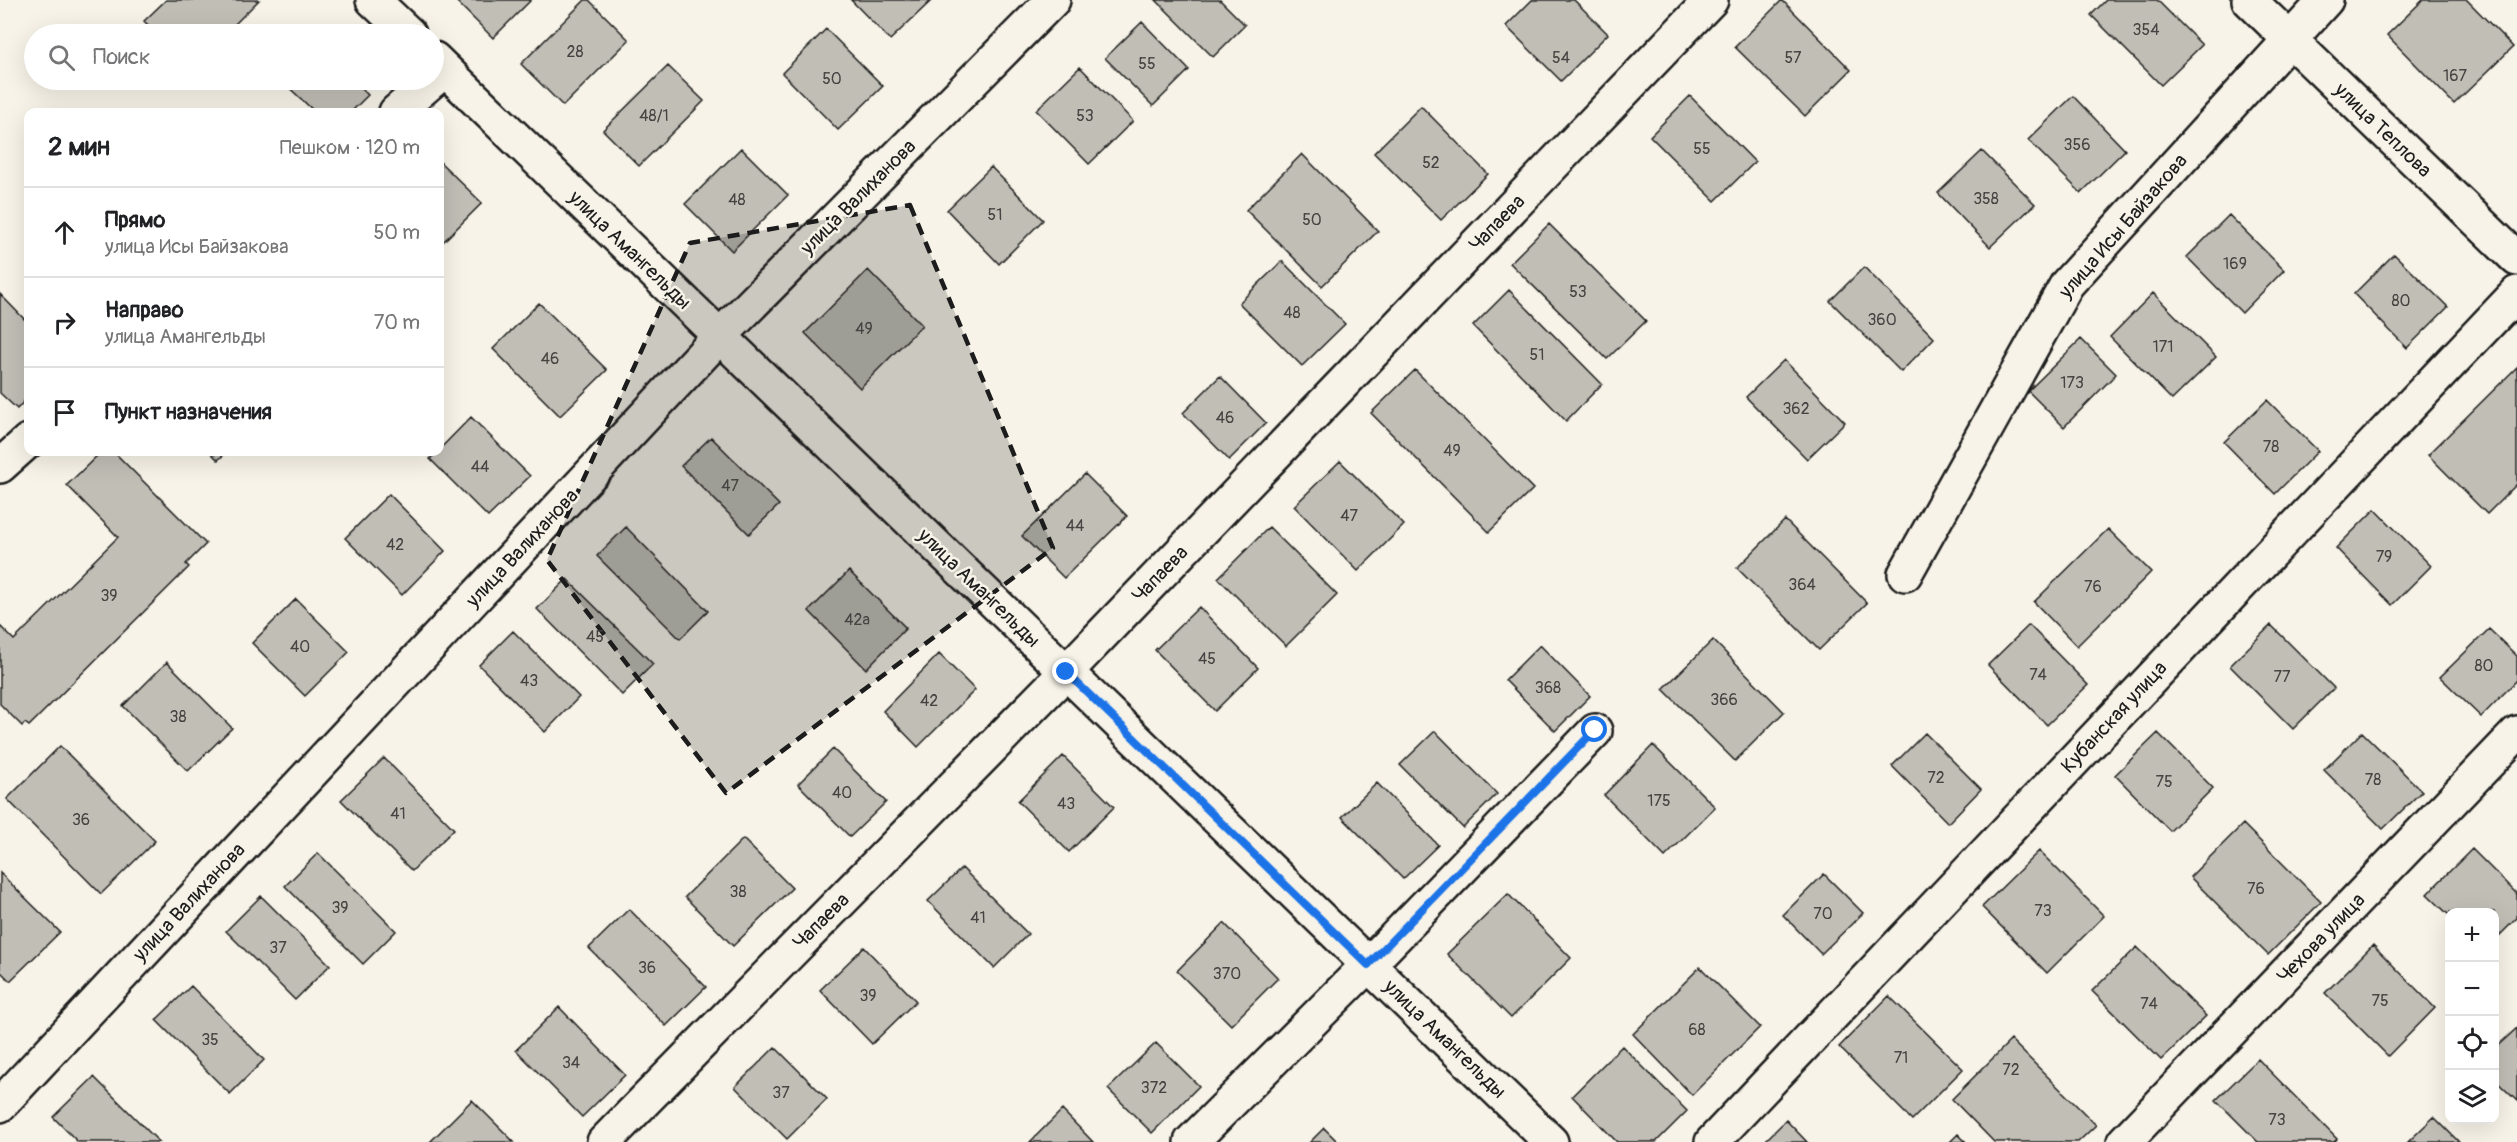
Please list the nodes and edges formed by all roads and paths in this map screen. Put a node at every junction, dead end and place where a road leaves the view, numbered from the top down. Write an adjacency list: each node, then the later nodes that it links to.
1 (373, 0): 6 (street)
2 (1053, 0): 13 (street, улица Валиханова)
3 (1711, 0): 17 (street, Чапаева)
4 (2249, 0): 7 (street, улица Теплова)
5 (2326, 0): 7 (street, улица Исы Байзакова)
6 (398, 24)
7 (2289, 39): 11 (street, улица Теплова); 16 (street, улица Исы Байзакова)
8 (444, 79): 13 (street, улица Амангельды)
9 (418, 90): 10 (street)
10 (400, 108)
11 (2517, 259)
12 (2517, 293): 25 (street, Кубанская улица)
13 (720, 336): 17 (street, улица Амангельды); 21 (street, улица Валиханова)
14 (24, 445): 15 (street)
15 (0, 466)
16 (1905, 574)
17 (1066, 672): 20 (street, улица Амангельды); 22 (street, Чапаева)
18 (1595, 730): 20 (street)
19 (2517, 733): 26 (street, Чехова улица)
20 (1368, 965): 23 (street); 24 (street, улица Амангельды)
21 (0, 1105)
22 (603, 1142)
23 (1191, 1142)
24 (1551, 1142)
25 (1712, 1142)
26 (2124, 1142)

